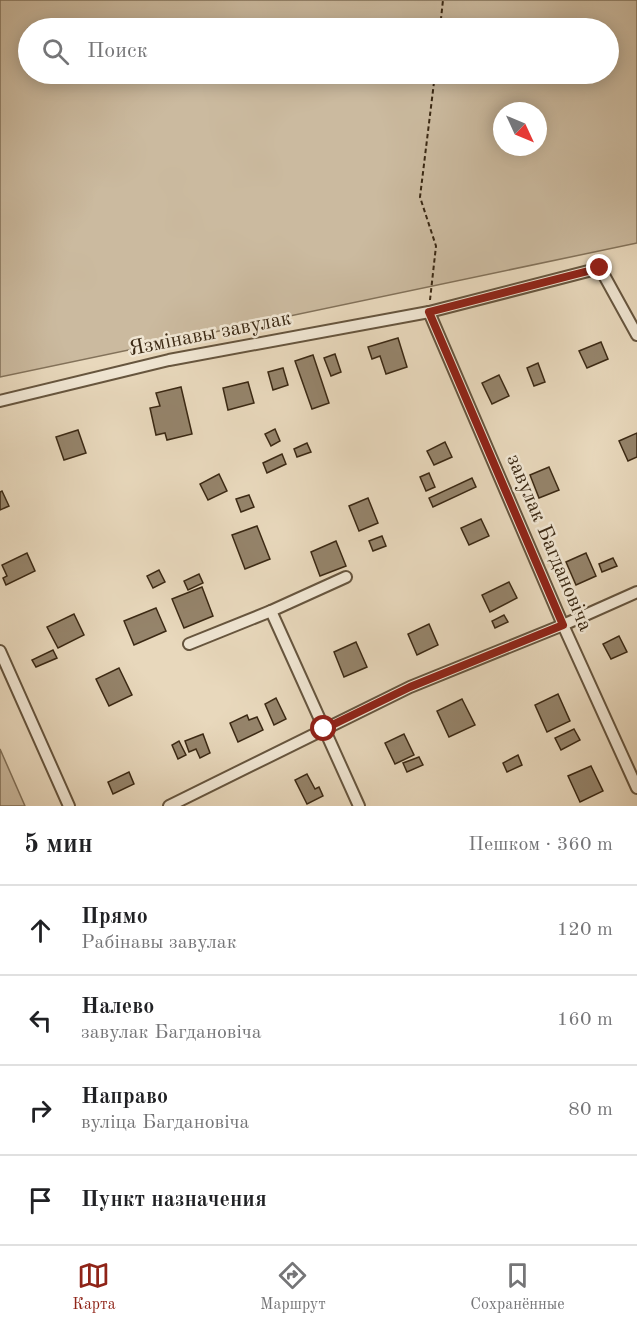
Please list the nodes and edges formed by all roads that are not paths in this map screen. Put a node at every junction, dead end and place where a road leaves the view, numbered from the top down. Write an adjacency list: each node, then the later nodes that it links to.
1 (429, 312): 2 (street, Язмінавы завулак); 3 (street, Язмінавы завулак); 7 (street, завулак Багдановіча)
2 (637, 335)
3 (0, 401)
4 (346, 577): 6 (street)
5 (637, 592): 7 (street)
6 (271, 611): 8 (street); 10 (street)
7 (563, 625): 10 (street); 11 (street, завулак Багдановіча)
8 (189, 644)
9 (0, 651): 12 (street)
10 (324, 729): 13 (street); 14 (street)
11 (637, 788)
12 (69, 806)
13 (170, 806)
14 (359, 806)

